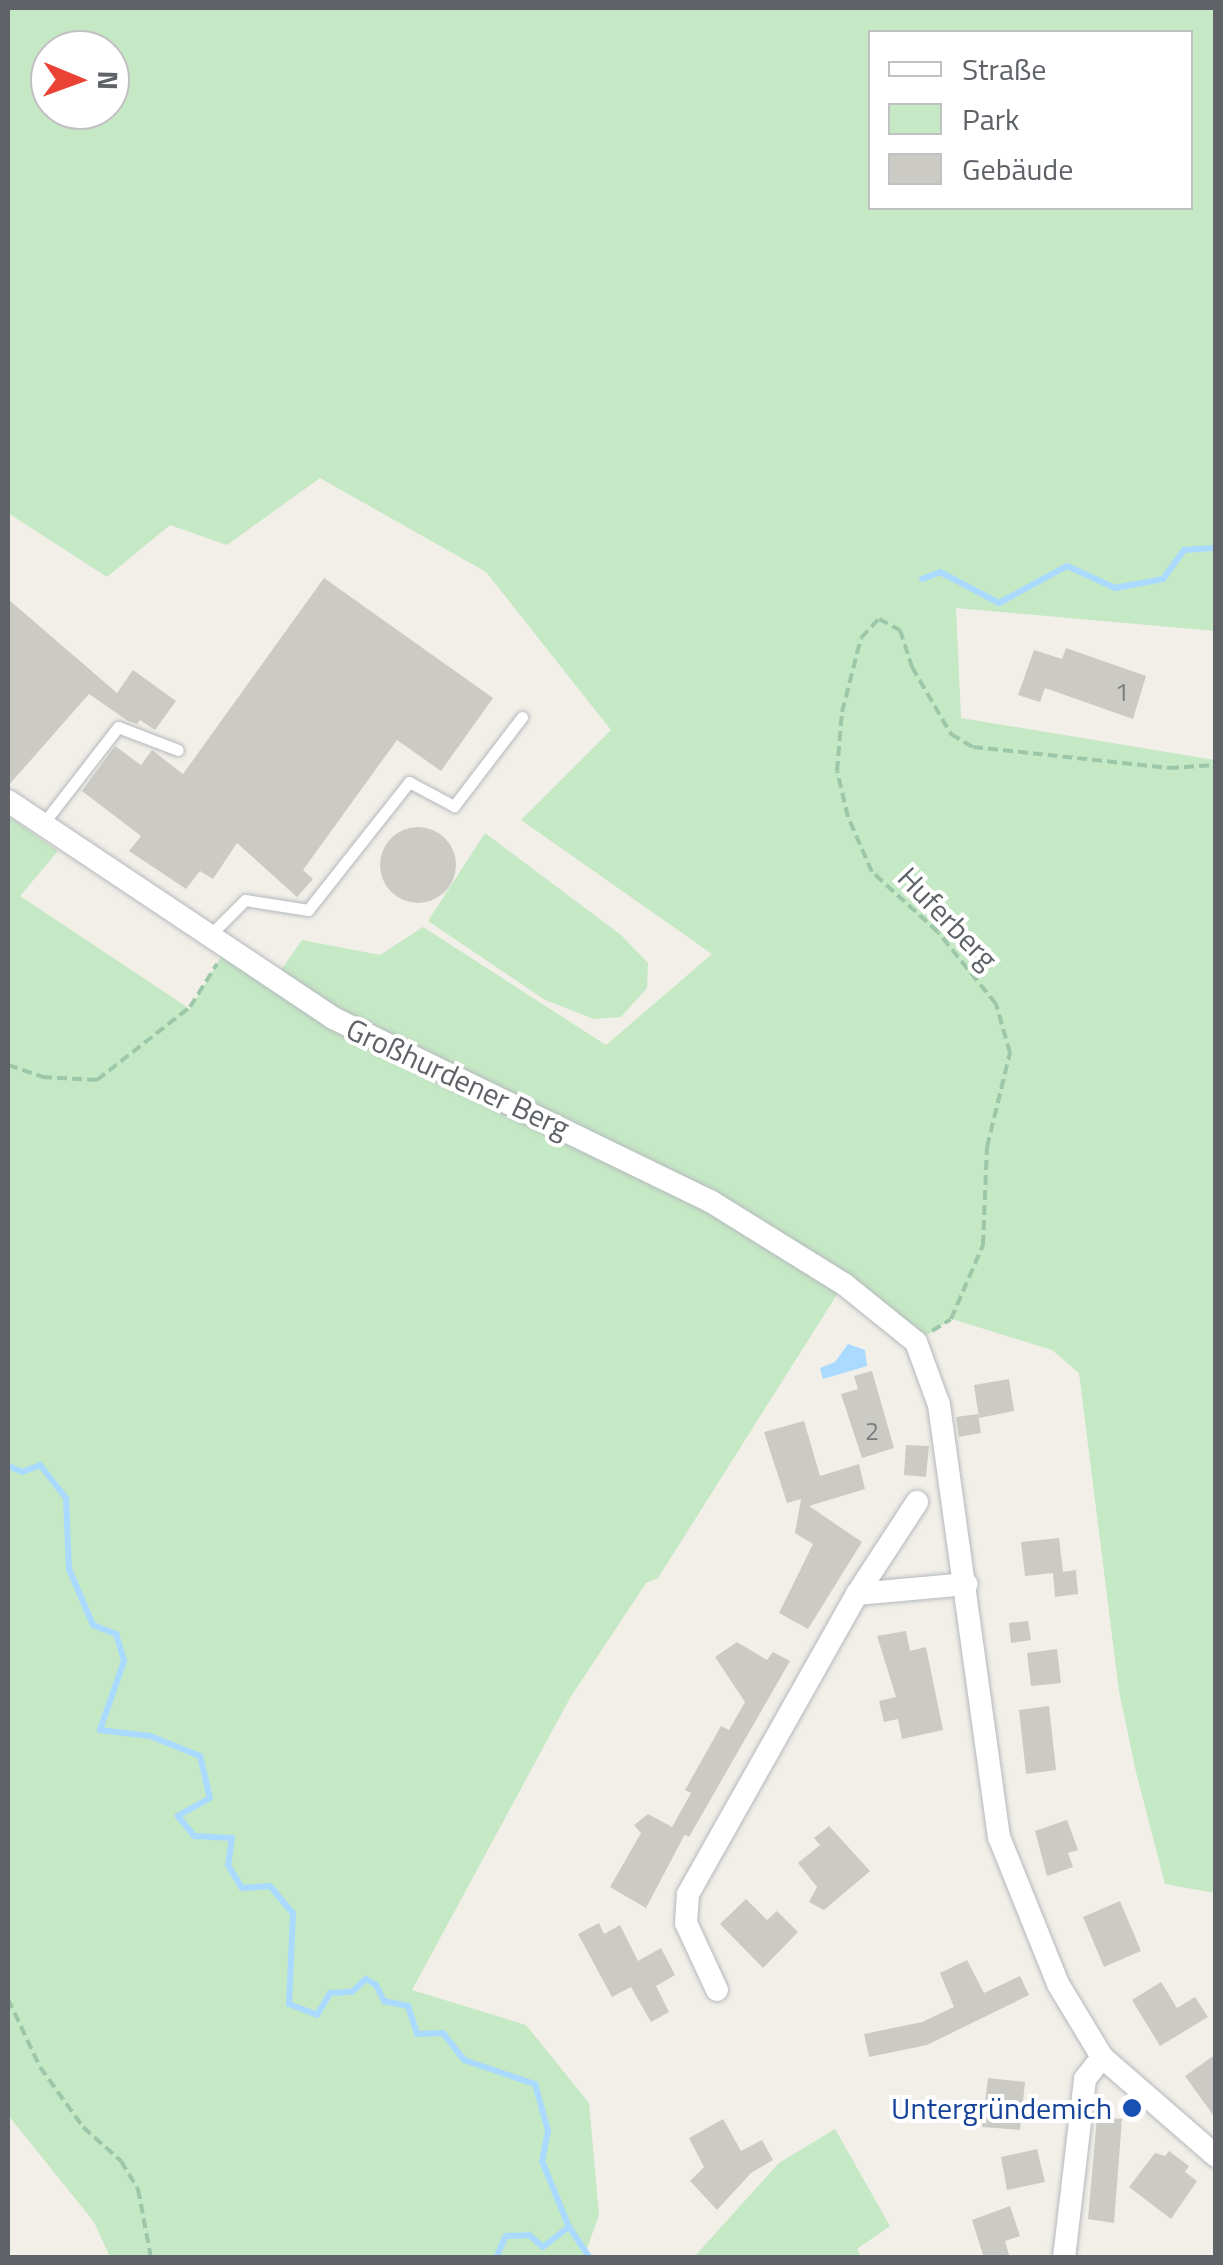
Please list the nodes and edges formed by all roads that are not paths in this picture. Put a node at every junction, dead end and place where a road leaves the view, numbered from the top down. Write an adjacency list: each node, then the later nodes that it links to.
1 (522, 718): 5 (lane)
2 (178, 750): 4 (lane)
3 (8, 801): 4 (street, Großhurdener Berg)
4 (42, 825): 5 (street, Großhurdener Berg)
5 (216, 944): 7 (street, Großhurdener Berg)
6 (918, 1502): 8 (street)
7 (967, 1584): 8 (street); 10 (street)
8 (857, 1594): 9 (street)
9 (718, 1990)
10 (1102, 2057): 11 (street); 12 (street)
11 (1216, 2156)
12 (1064, 2258)

